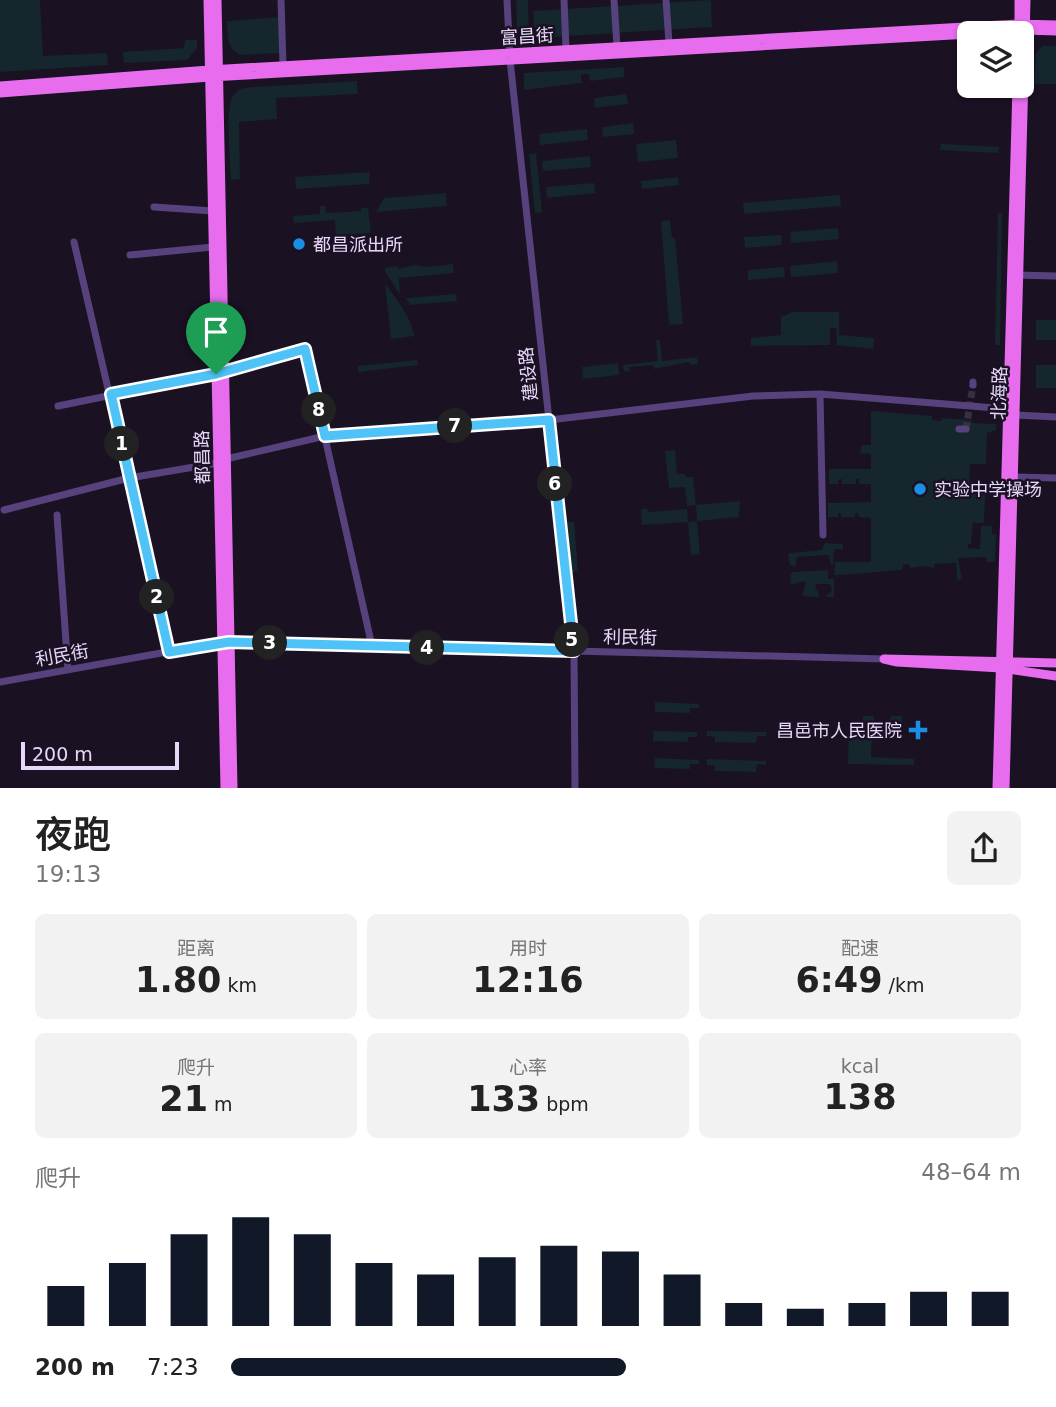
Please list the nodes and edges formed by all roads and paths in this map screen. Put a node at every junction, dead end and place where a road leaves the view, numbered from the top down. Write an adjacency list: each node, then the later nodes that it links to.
1 (208, 0): 23 (main road, 都昌路)
2 (217, 0): 23 (main road, 都昌路)
3 (281, 0): 22 (street)
4 (507, 0): 21 (street, 建设路)
5 (564, 0): 20 (street)
6 (614, 0): 19 (street)
7 (666, 0): 18 (street)
8 (1019, 0): 10 (main road, 北海路)
9 (1026, 0): 11 (main road, 北海路)
10 (1020, 21)
11 (1022, 21)
12 (1056, 25): 13 (main road, 富昌街)
13 (1034, 27)
14 (1034, 29): 16 (main road, 富昌街)
15 (957, 31): 18 (main road, 富昌街)
16 (1056, 31)
17 (957, 35): 21 (main road, 富昌街)
18 (669, 43): 19 (main road, 富昌街)
19 (617, 46): 20 (main road, 富昌街)
20 (566, 49): 21 (main road, 富昌街)
21 (511, 56): 22 (main road, 富昌街); 23 (main road, 富昌街); 41 (street, 建设路)
22 (283, 65): 23 (main road, 富昌街)
23 (214, 73): 24 (main road, 富昌街); 25 (main road, 富昌街); 29 (main road, 都昌路); 35 (main road)
24 (0, 86)
25 (0, 93)
26 (1017, 98): 33 (main road, 北海路)
27 (1019, 98): 33 (main road, 北海路)
28 (154, 207): 29 (street)
29 (212, 211): 31 (main road, 都昌路)
30 (75, 242): 36 (street)
31 (213, 247): 32 (street); 35 (main road, 都昌路)
32 (130, 255)
33 (1015, 275): 34 (street); 39 (main road, 北海路)
34 (1056, 276)
35 (220, 372): 36 (street); 42 (street); 43 (main road, 都昌路)
36 (111, 394): 38 (street); 45 (street)
37 (821, 394): 39 (street); 41 (street); 49 (street)
38 (58, 406)
39 (1011, 412): 40 (street); 44 (main road, 北海路); 56 (main road, 北海路)
40 (1056, 417)
41 (549, 420): 42 (street); 52 (street, 建设路)
42 (325, 436): 43 (street); 51 (street)
43 (222, 461): 45 (street); 50 (main road, 都昌路)
44 (1013, 477): 46 (street); 56 (main road, 北海路)
45 (130, 478): 47 (street); 53 (street)
46 (1056, 478)
47 (4, 510)
48 (57, 515): 57 (street)
49 (824, 536)
50 (225, 642): 51 (street, 利民街); 53 (street, 利民街); 60 (main road); 61 (main road)
51 (372, 646): 52 (street, 利民街)
52 (574, 651): 54 (street, 利民街); 62 (street, 建设路)
53 (169, 652): 57 (street, 利民街)
54 (884, 659): 56 (main road, 利民街)
55 (1056, 663): 56 (main road, 利民街)
56 (1004, 665): 58 (main road, 利民街); 63 (main road, 北海路); 64 (main road, 北海路)
57 (68, 670): 59 (street, 利民街)
58 (1056, 676)
59 (0, 682)
60 (225, 788)
61 (233, 788)
62 (575, 788)
63 (997, 788)
64 (1005, 788)

